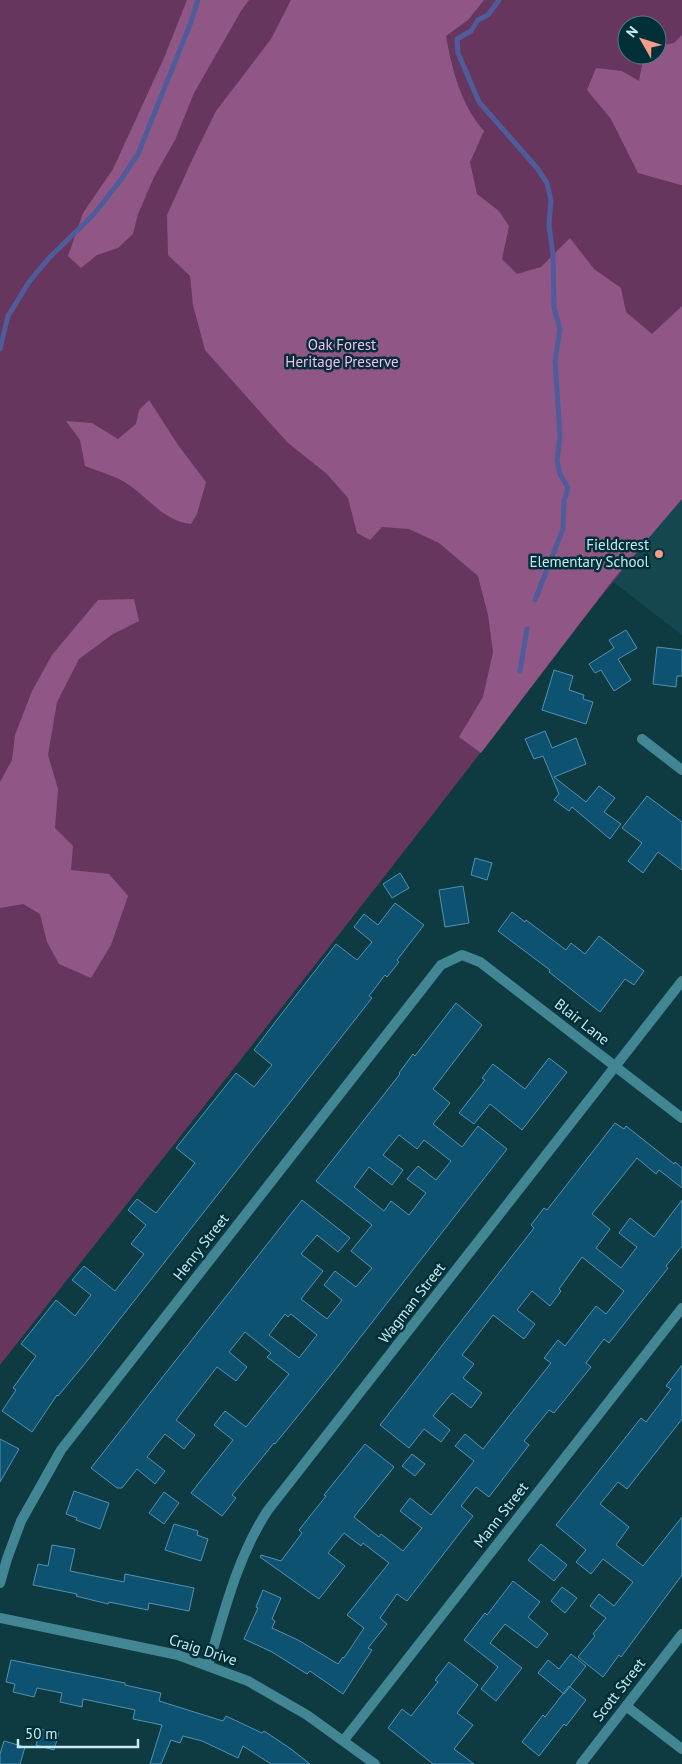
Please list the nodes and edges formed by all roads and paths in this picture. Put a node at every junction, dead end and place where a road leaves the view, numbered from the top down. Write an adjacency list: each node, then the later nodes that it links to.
1 (642, 739): 2 (street)
2 (682, 770)
3 (462, 955): 5 (street, Blair Lane); 8 (street, Henry Street)
4 (682, 981): 5 (street, Wagman Street)
5 (616, 1067): 6 (street, Blair Lane); 11 (street, Wagman Street)
6 (682, 1118)
7 (682, 1308): 13 (street, Mann Street)
8 (0, 1583)
9 (0, 1618): 11 (street, Craig Drive)
10 (682, 1634): 12 (street, Scott Street)
11 (208, 1666): 13 (street, Craig Drive)
12 (626, 1706): 14 (street); 16 (street, Scott Street)
13 (344, 1740): 15 (street, Craig Drive)
14 (682, 1749)
15 (375, 1764)
16 (581, 1764)

